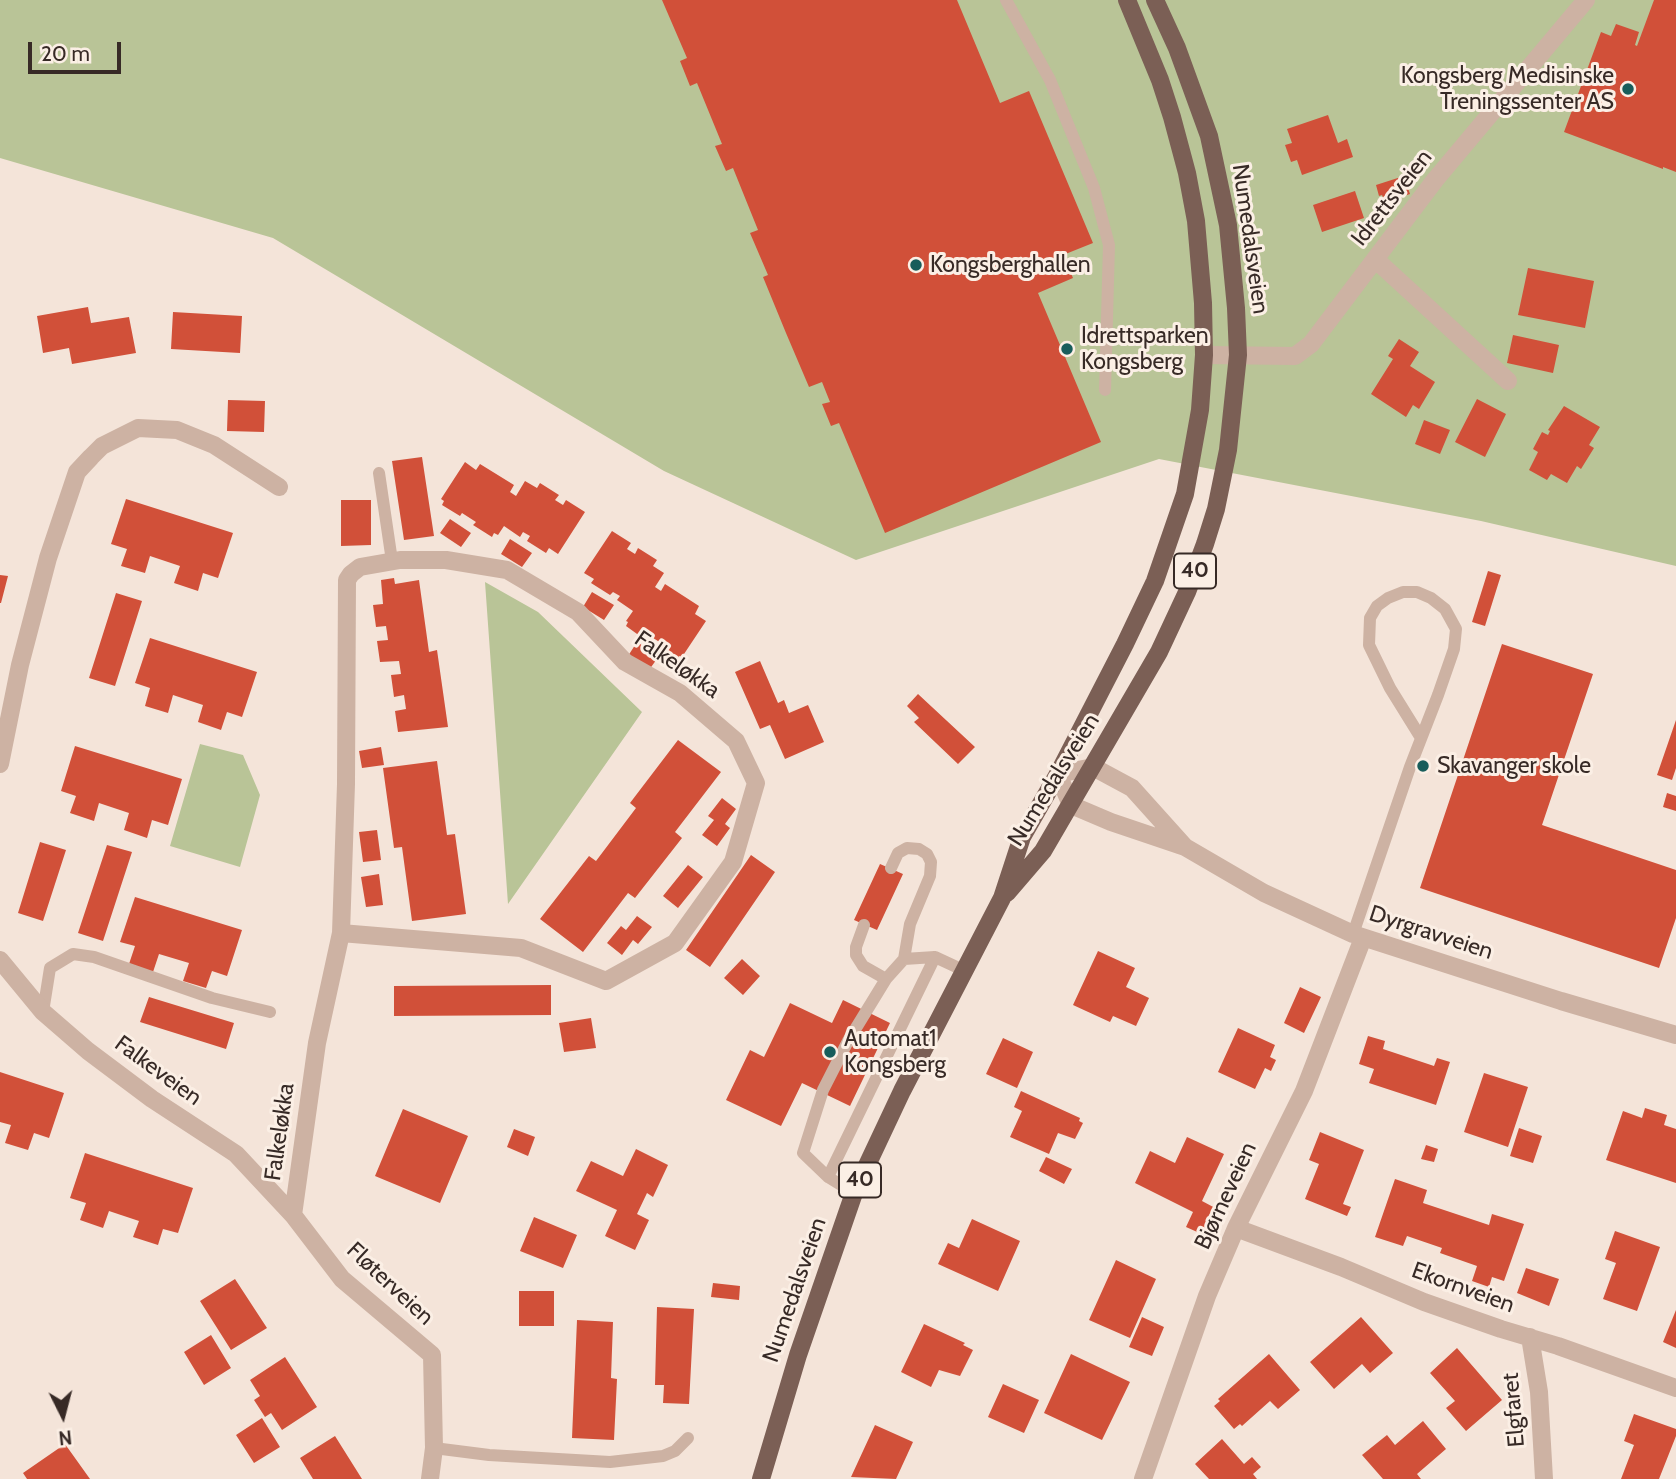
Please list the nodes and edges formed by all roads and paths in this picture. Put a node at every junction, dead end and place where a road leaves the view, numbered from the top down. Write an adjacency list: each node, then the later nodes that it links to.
1 (1006, 0): 9 (lane)
2 (1127, 0): 6 (main road, Numedalsveien / 40)
3 (1154, 0): 7 (main road, Numedalsveien / 40)
4 (1586, 0): 5 (street, Idrettsveien)
5 (1376, 260): 7 (street, Idrettsveien); 8 (street)
6 (1204, 355): 7 (street, Idrettsveien); 16 (main road, Numedalsveien / 40)
7 (1238, 355): 15 (main road, Numedalsveien / 40)
8 (1508, 382)
9 (1105, 390)
10 (379, 473): 12 (lane)
11 (279, 487): 14 (street)
12 (392, 561): 22 (street, Falkeløkka); 22 (street, Falkeløkka)
13 (1421, 738): 13 (lane); 23 (lane)
14 (0, 764)
15 (1093, 767): 16 (street); 17 (main road, Numedalsveien / 40); 18 (street, Dyrgravveien)
16 (1058, 774): 17 (street); 20 (main road, Numedalsveien / 40)
17 (1070, 805): 18 (street, Dyrgravveien); 20 (main road, Numedalsveien / 40)
18 (1185, 847): 23 (street, Dyrgravveien)
19 (891, 868): 25 (lane)
20 (1002, 898): 27 (main road, Numedalsveien / 40)
21 (864, 925): 28 (lane)
22 (341, 933): 34 (street, Falkeløkka)
23 (1358, 936): 31 (street, Dyrgravveien); 35 (street, Bjørneveien)
24 (935, 957): 25 (lane); 27 (lane); 32 (lane)
25 (904, 959): 28 (lane)
26 (0, 960): 29 (street, Falkeveien)
27 (963, 970): 33 (main road, Numedalsveien / 40)
28 (886, 979): 32 (lane)
29 (43, 1012): 30 (lane); 34 (street, Falkeveien)
30 (270, 1012)
31 (1676, 1035)
32 (828, 1177): 33 (lane)
33 (854, 1193): 41 (main road, Numedalsveien / 40)
34 (293, 1214): 39 (street, Fløterveien)
35 (1236, 1228): 36 (street, Ekornveien); 42 (street, Bjørneveien)
36 (1530, 1337): 37 (street, Ekornveien); 43 (street, Elgfaret)
37 (1676, 1388)
38 (688, 1438): 39 (lane)
39 (434, 1448): 40 (street, Fløterveien)
40 (430, 1479)
41 (761, 1479)
42 (1143, 1479)
43 (1544, 1479)

